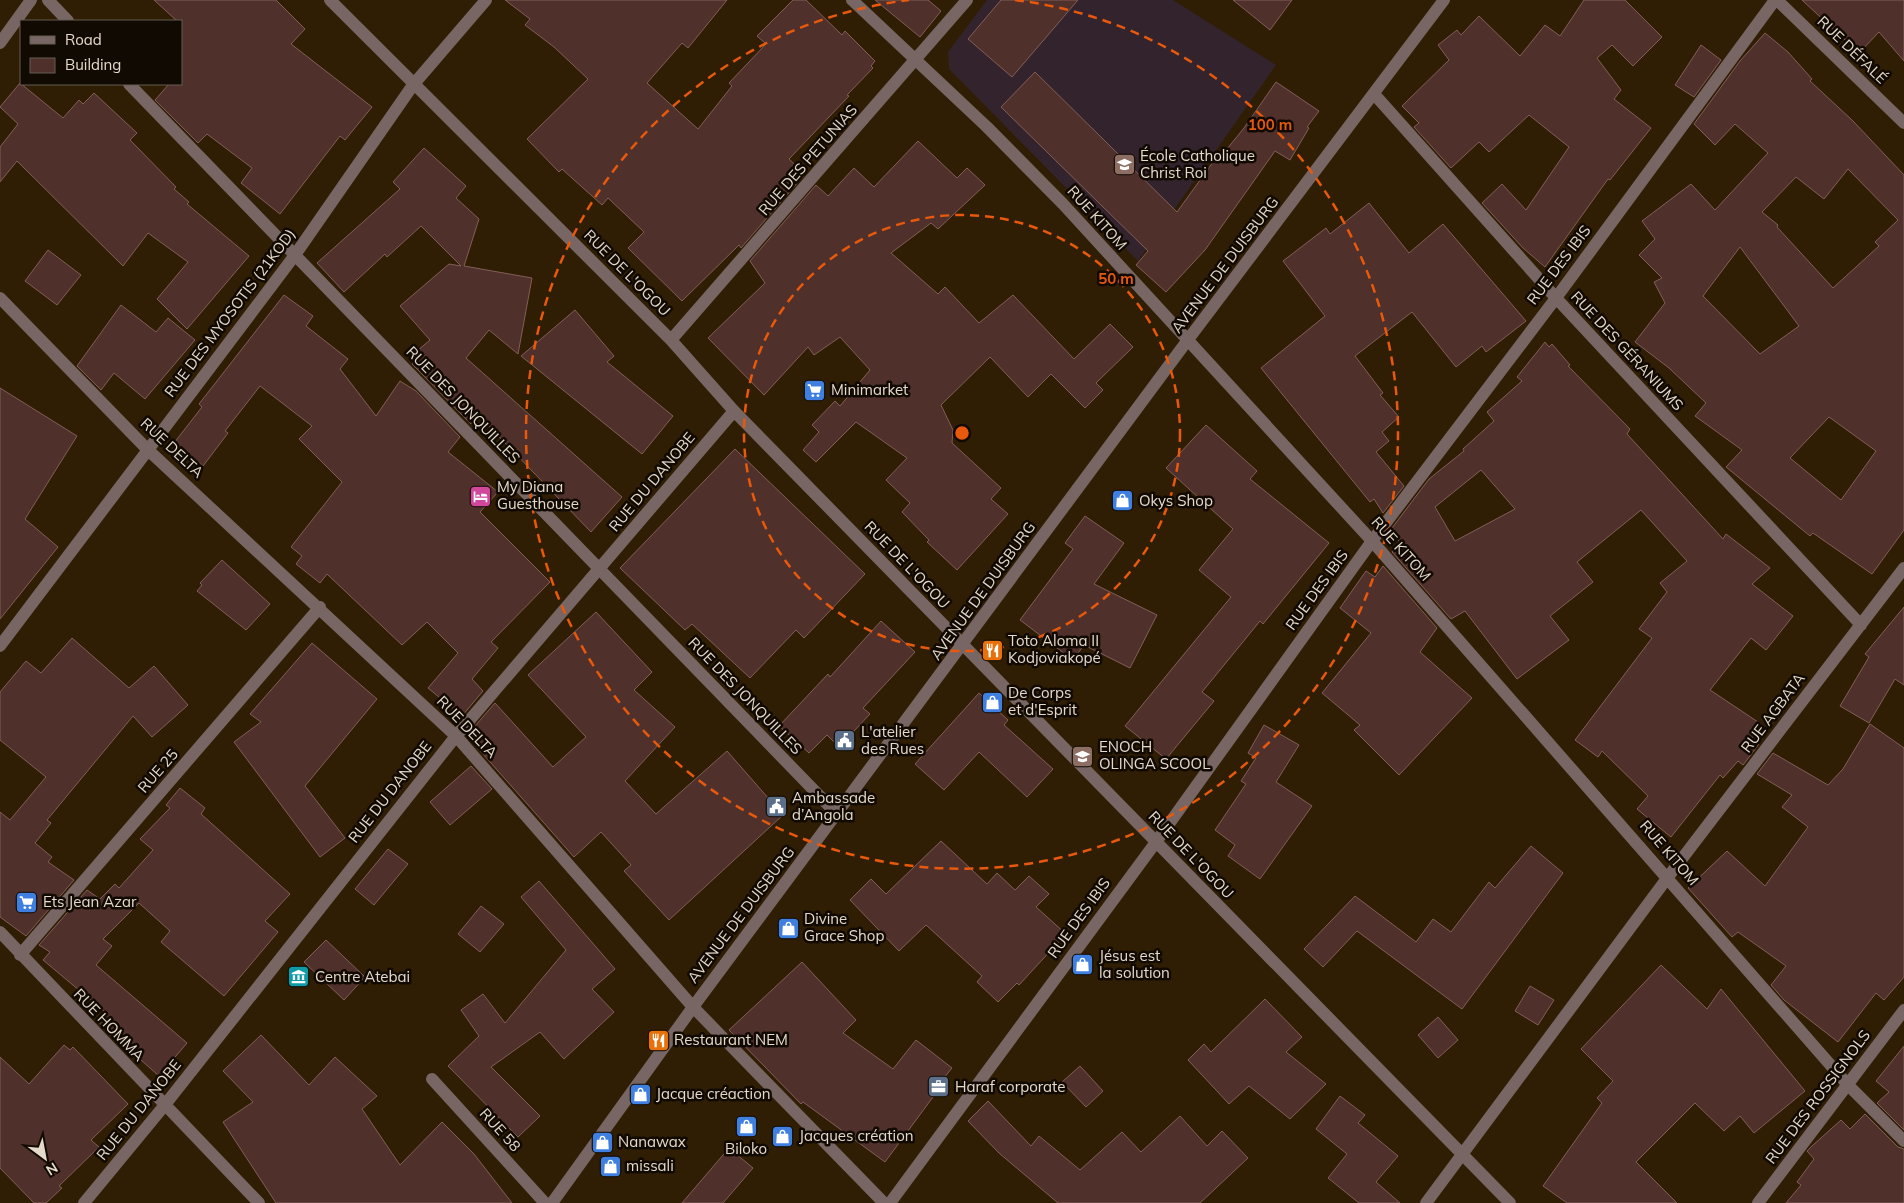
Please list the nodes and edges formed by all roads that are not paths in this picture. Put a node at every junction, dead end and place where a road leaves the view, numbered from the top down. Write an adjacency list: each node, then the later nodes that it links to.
1 (31, 0): 10 (street)
2 (48, 0): 9 (street)
3 (330, 0): 13 (street, RUE DE L'OGOU)
4 (486, 0): 13 (street, RUE DES MYOSOTIS (21KOD))
5 (852, 0): 11 (street, RUE KITOM)
6 (968, 0): 11 (street, RUE DES PETUNIAS)
7 (1444, 0): 14 (street, AVENUE DE DUISBURG)
8 (1776, 0): 15 (street, RUE DÉFALÉ); 18 (street, RUE DES IBIS)
9 (67, 20)
10 (0, 43)
11 (917, 60): 19 (street, RUE DES PETUNIAS); 20 (street, RUE KITOM)
12 (130, 85): 16 (street, RUE DES JONQUILLES)
13 (413, 85): 16 (street, RUE DES MYOSOTIS (21KOD)); 19 (street, RUE DE L'OGOU)
14 (1375, 94): 18 (street, RUE DES GÉRANIUMS); 20 (street, AVENUE DE DUISBURG)
15 (1904, 123)
16 (295, 255): 22 (street, RUE DES MYOSOTIS (21KOD)); 25 (street, RUE DES JONQUILLES)
17 (0, 298): 22 (street, RUE DELTA)
18 (1556, 298): 23 (street, RUE DES IBIS); 27 (street, RUE DES GÉRANIUMS)
19 (671, 340): 21 (street, RUE DE L'OGOU)
20 (1187, 341): 23 (street, RUE KITOM); 28 (street, AVENUE DE DUISBURG)
21 (734, 411): 25 (street, RUE DU DANOBE); 28 (street, RUE DE L'OGOU)
22 (147, 449): 26 (street, RUE DELTA); 29 (street, RUE DES MYOSOTIS (21KOD))
23 (1372, 541): 32 (street, RUE DES IBIS); 33 (street, RUE KITOM)
24 (1904, 568): 27 (street, RUE AGBATA)
25 (599, 569): 30 (street, RUE DU DANOBE); 31 (street, RUE DES JONQUILLES)
26 (320, 608): 30 (street, RUE DELTA); 35 (street, RUE 25)
27 (1861, 625): 33 (street, RUE AGBATA)
28 (963, 645): 31 (street, AVENUE DE DUISBURG); 32 (street, RUE DE L'OGOU)
29 (0, 646)
30 (456, 736): 36 (street, RUE DELTA); 40 (street, RUE DU DANOBE)
31 (837, 814): 36 (street, AVENUE DE DUISBURG)
32 (1156, 842): 42 (street, RUE DE L'OGOU); 48 (street, RUE DES IBIS)
33 (1668, 877): 39 (street, RUE KITOM); 42 (street, RUE AGBATA)
34 (0, 932): 35 (street, RUE HOMMA)
35 (20, 955): 40 (street, RUE HOMMA)
36 (693, 1007): 46 (street, AVENUE DE DUISBURG); 47 (street, RUE DELTA)
37 (1904, 1010): 39 (street, RUE DES ROSSIGNOLS)
38 (432, 1078): 45 (street, RUE 58)
39 (1848, 1085): 41 (street, RUE KITOM); 51 (street, RUE DES ROSSIGNOLS)
40 (164, 1106): 43 (street, RUE DU DANOBE); 44 (street, RUE HOMMA)
41 (1904, 1141)
42 (1462, 1154): 49 (street, RUE AGBATA); 50 (street)
43 (84, 1203)
44 (259, 1203)
45 (545, 1203)
46 (552, 1203)
47 (884, 1203)
48 (890, 1203)
49 (1426, 1203)
50 (1510, 1203)
51 (1758, 1203)

